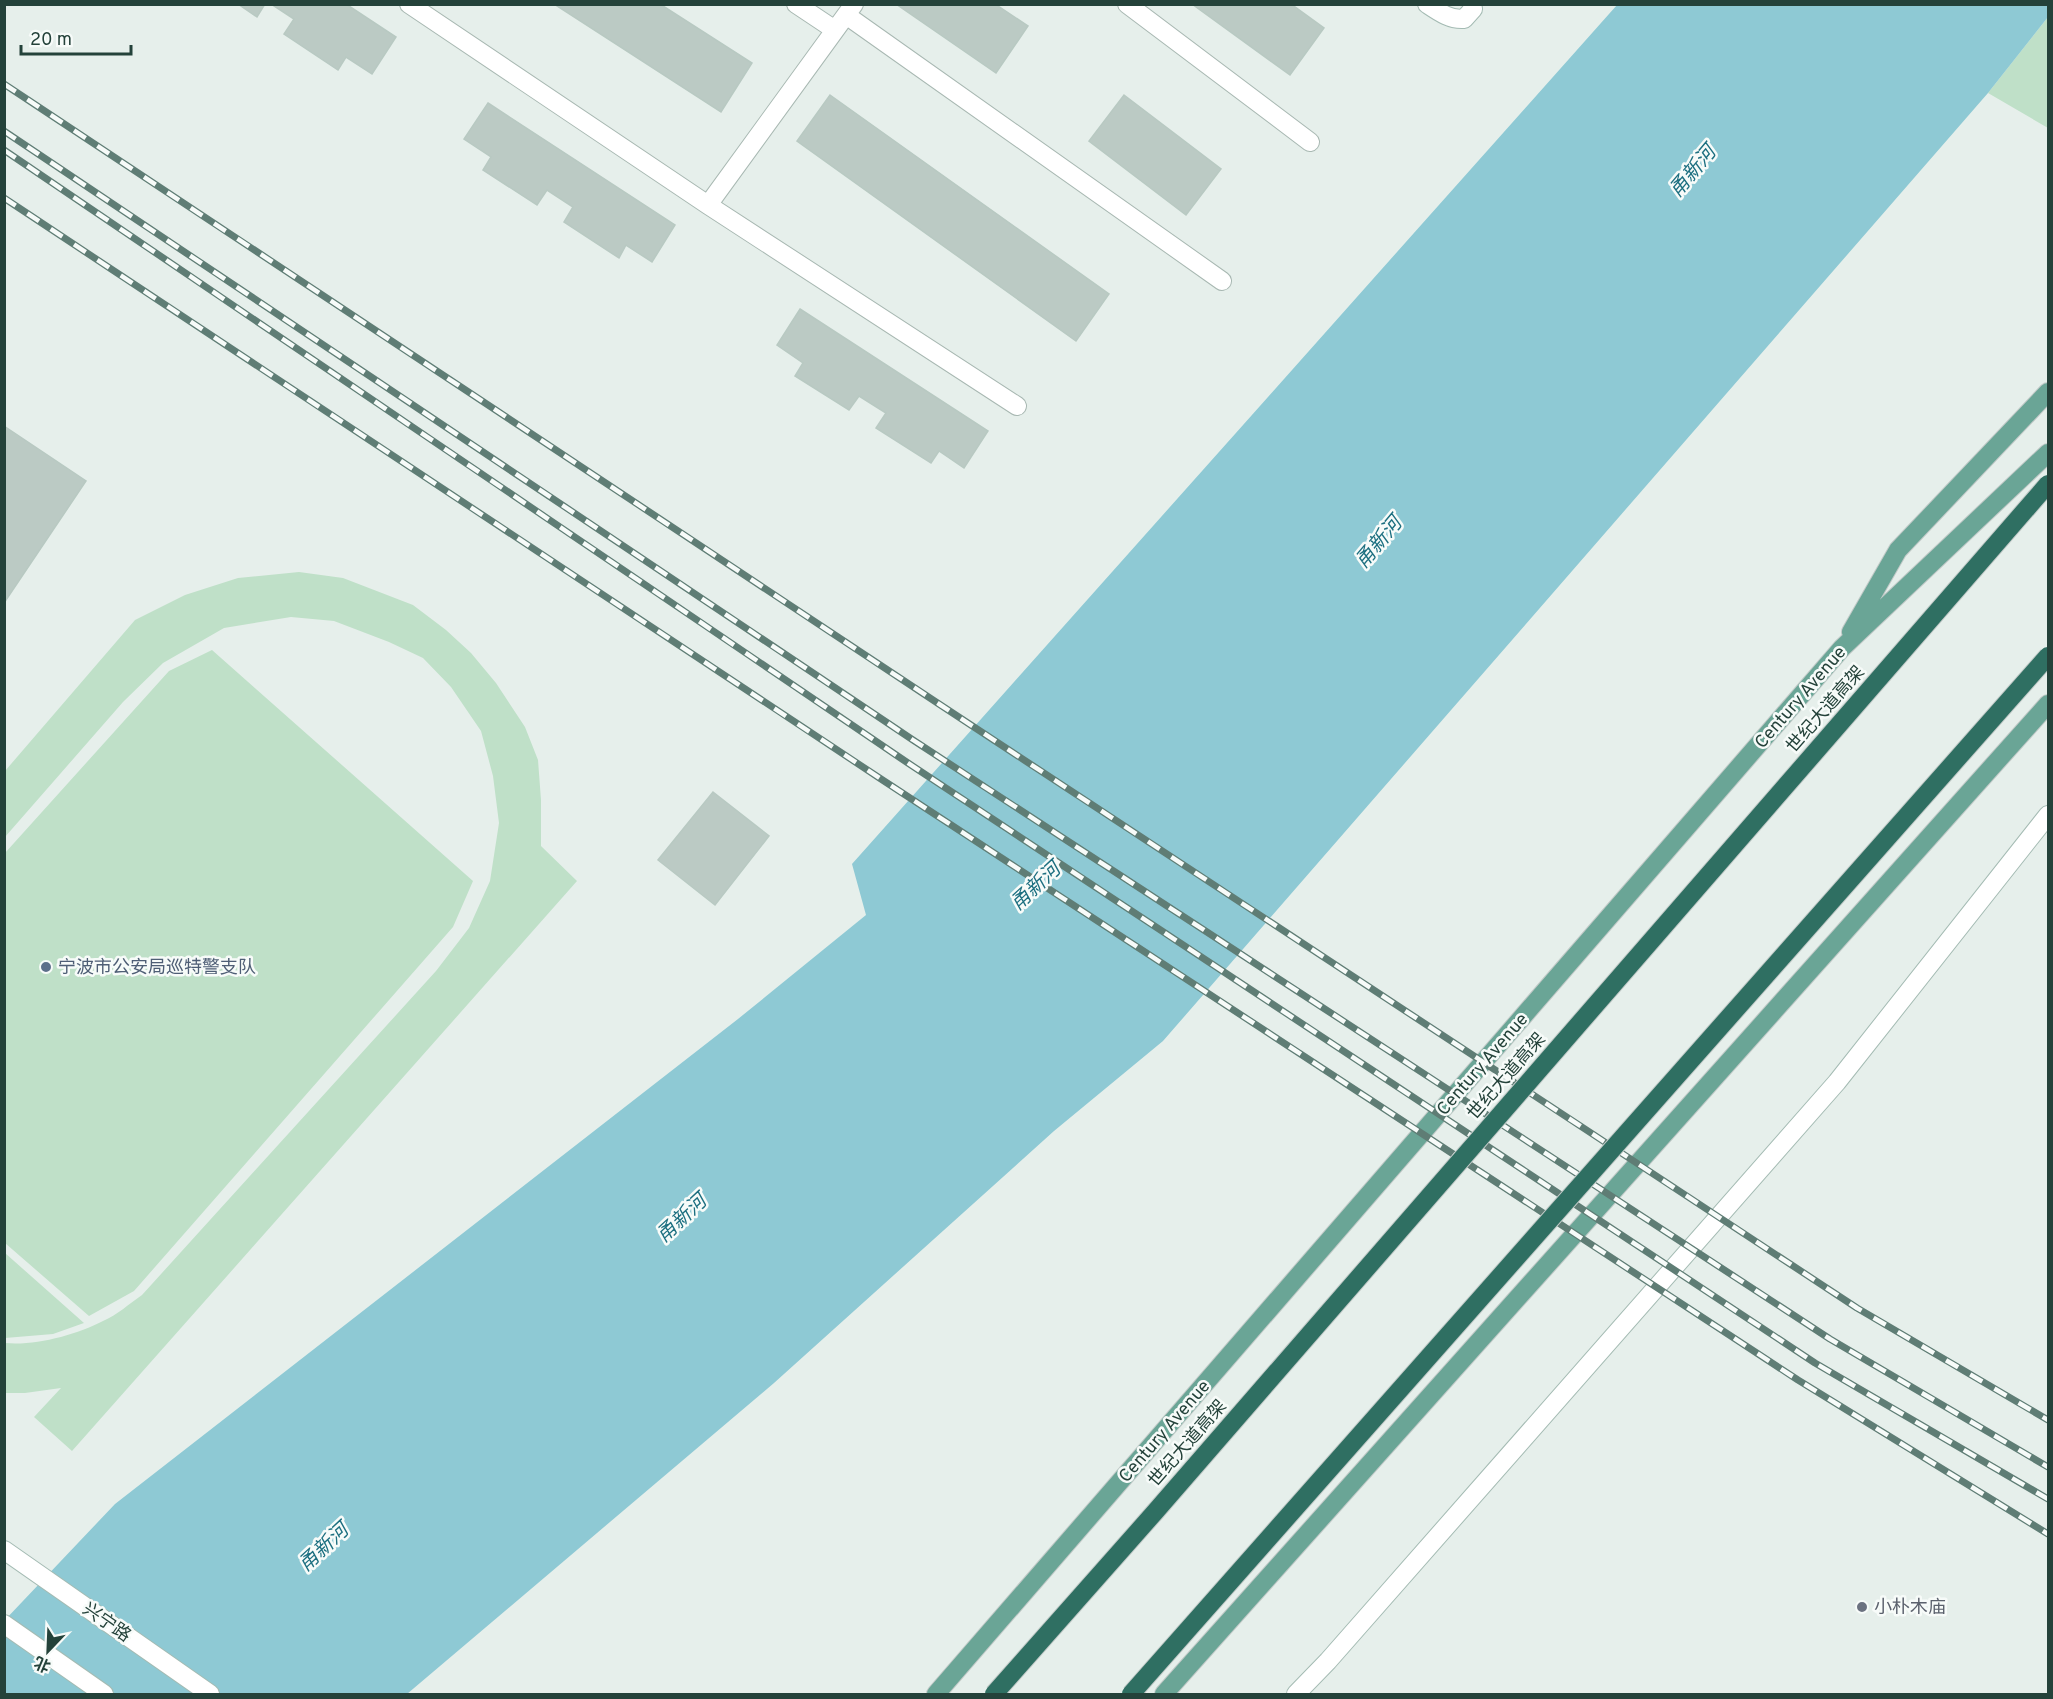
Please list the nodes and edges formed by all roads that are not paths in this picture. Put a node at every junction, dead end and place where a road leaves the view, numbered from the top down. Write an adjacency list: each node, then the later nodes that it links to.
1 (408, 4): 9 (street)
2 (796, 4): 7 (street)
3 (1127, 4): 8 (street)
4 (1427, 4): 5 (street)
5 (1472, 4)
6 (850, 10): 7 (street); 10 (street)
7 (835, 30): 9 (street)
8 (1310, 142)
9 (708, 205): 12 (street)
10 (1222, 281)
11 (2049, 392): 15 (main road)
12 (1017, 406)
13 (2049, 453): 15 (main road, Century Avenue)
14 (2049, 484): 24 (highway, 世纪大道高架, bridge)
15 (1842, 648): 23 (main road, Century Avenue)
16 (2049, 656): 25 (highway, bridge)
17 (2049, 704): 26 (main road)
18 (2049, 815): 27 (street)
19 (4, 1550): 22 (street, 兴宁路)
20 (4, 1624): 21 (street)
21 (104, 1695)
22 (210, 1695)
23 (936, 1695)
24 (994, 1695)
25 (1131, 1695)
26 (1164, 1695)
27 (1296, 1695)

